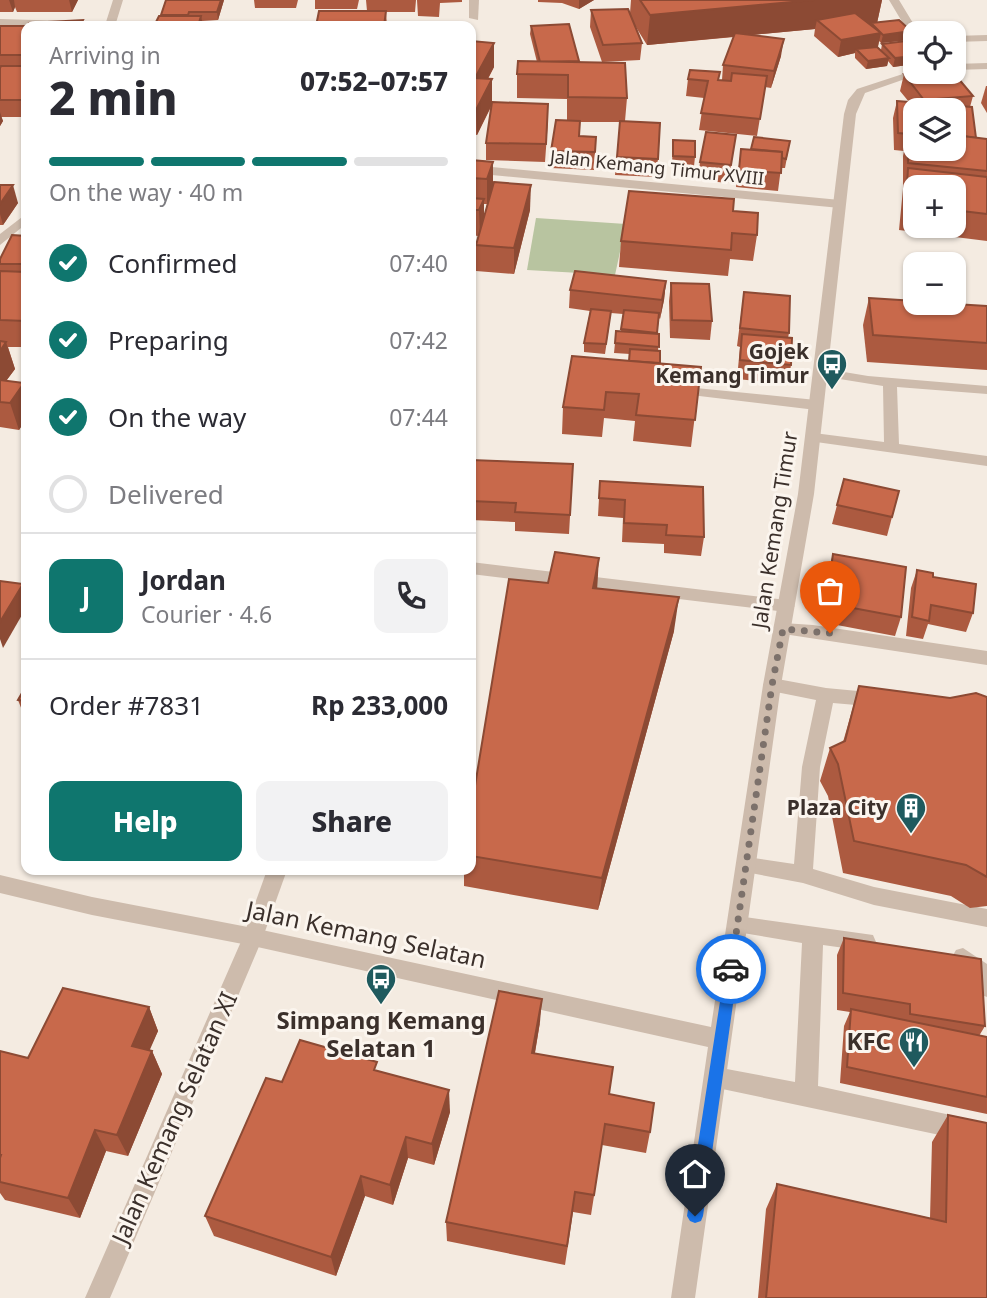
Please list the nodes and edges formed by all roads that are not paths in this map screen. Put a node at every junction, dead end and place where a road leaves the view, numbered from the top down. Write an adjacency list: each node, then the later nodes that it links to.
1 (118, 0): 5 (street)
2 (474, 0): 4 (street)
3 (894, 0): 6 (street)
4 (474, 18)
5 (112, 21)
6 (907, 21)
7 (0, 22): 8 (street)
8 (21, 23)
9 (966, 39): 10 (street)
10 (986, 39)
11 (966, 66): 12 (street)
12 (987, 66)
13 (903, 77): 15 (street, Jalan Kemang Timur)
14 (476, 169): 15 (street, Jalan Kemang Timur XVIII)
15 (840, 204): 18 (street, Jalan Kemang Timur)
16 (21, 222): 17 (street)
17 (0, 241)
18 (820, 372): 19 (street); 22 (street, Jalan Kemang Timur)
19 (890, 382): 20 (street); 24 (street)
20 (987, 390)
21 (696, 391): 22 (street)
22 (816, 405): 23 (street, Jalan Kemang Timur)
23 (814, 438): 24 (street); 27 (street, Jalan Kemang Timur)
24 (892, 448): 25 (street)
25 (987, 461)
26 (476, 569): 27 (street)
27 (786, 606): 28 (street, Jalan Kemang Timur)
28 (783, 629): 29 (street); 30 (street, Jalan Kemang Timur)
29 (987, 659)
30 (772, 685): 31 (street); 33 (street, Jalan Kemang Timur)
31 (827, 695): 32 (street); 34 (street)
32 (898, 702)
33 (747, 865): 34 (street); 38 (street, Jalan Kemang Timur)
34 (803, 874): 37 (street)
35 (275, 875): 40 (street, Jalan Kemang Selatan XI)
36 (0, 884): 40 (street, Jalan Kemang Selatan)
37 (987, 918)
38 (738, 925): 39 (street); 44 (street, Jalan Kemang Timur)
39 (813, 934): 41 (street); 46 (street)
40 (253, 937): 44 (street, Jalan Kemang Selatan); 48 (street, Jalan Kemang Selatan XI)
41 (881, 945)
42 (936, 953): 43 (street)
43 (987, 987)
44 (721, 1039): 45 (street, Jalan Kemang Timur)
45 (716, 1078): 46 (street); 49 (street, Jalan Kemang Timur)
46 (806, 1095): 47 (street)
47 (987, 1134)
48 (97, 1298)
49 (682, 1298)

